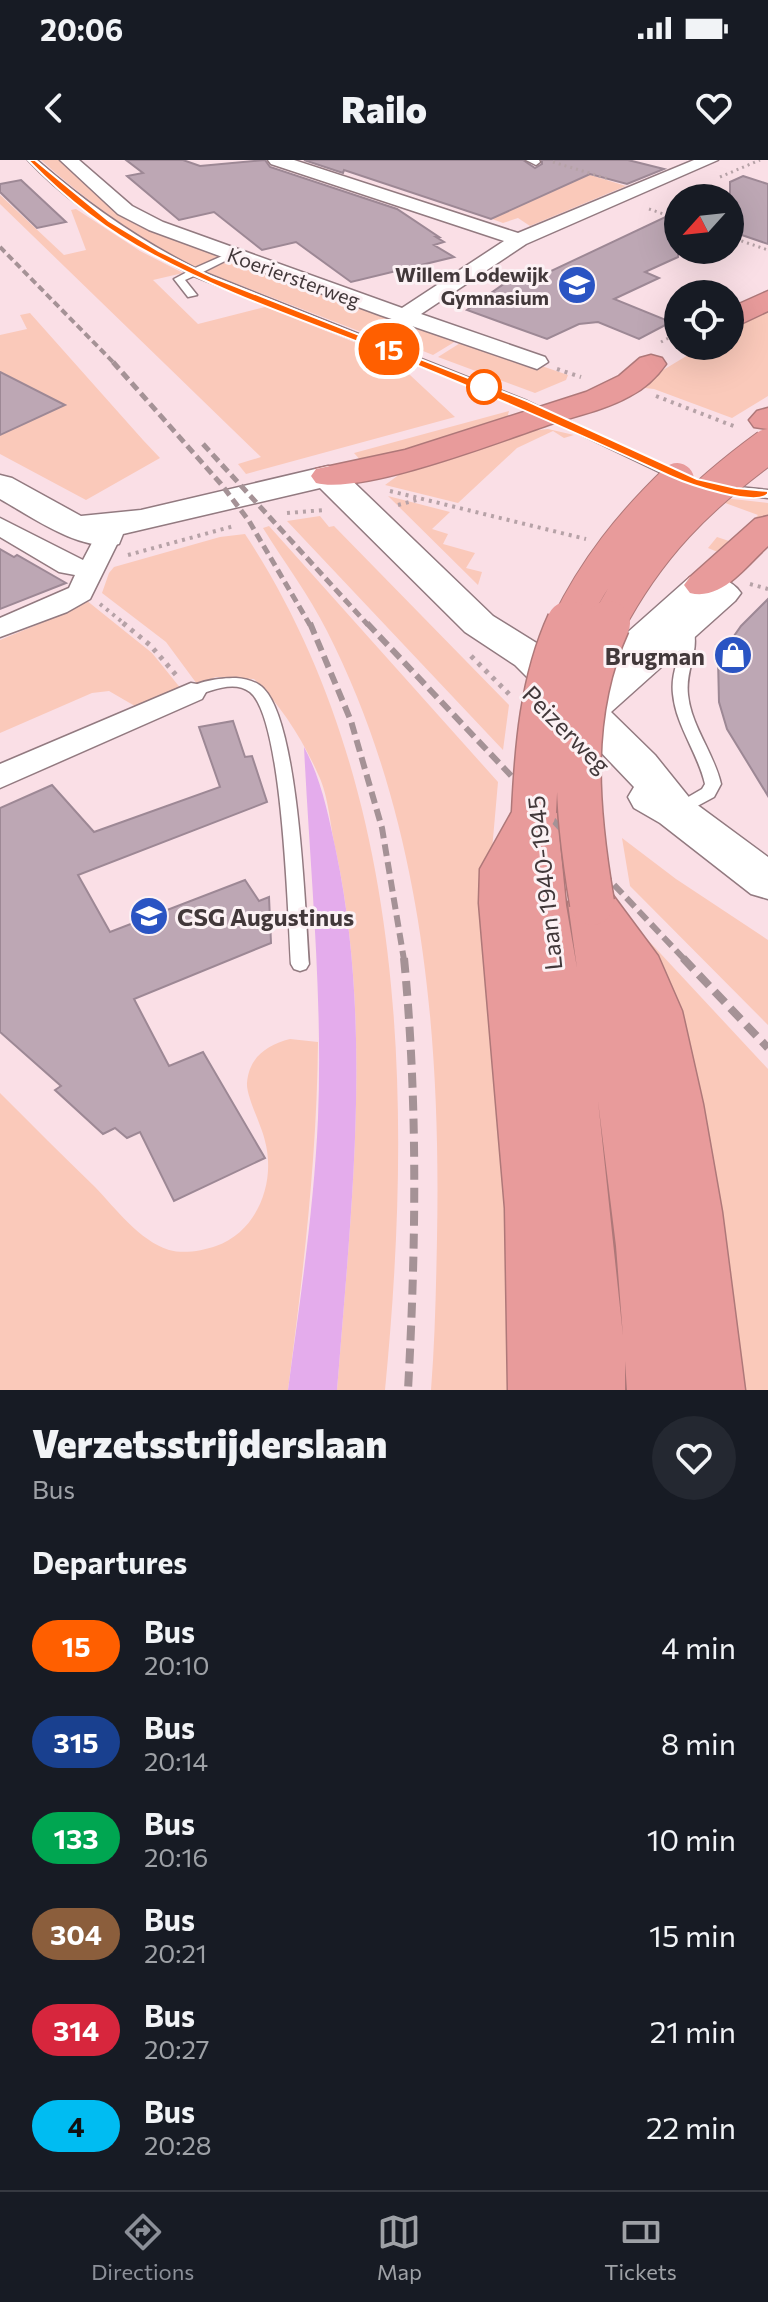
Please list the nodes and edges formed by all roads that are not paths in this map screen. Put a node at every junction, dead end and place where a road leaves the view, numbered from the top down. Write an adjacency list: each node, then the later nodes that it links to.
1 (32, 160): 8 (lane)
2 (69, 160): 7 (street, Koeriersterweg)
3 (277, 160): 6 (street)
4 (665, 160): 5 (street)
5 (700, 164): 6 (street)
6 (519, 240): 12 (street)
7 (232, 255): 8 (lane); 12 (street, Koeriersterweg)
8 (195, 272): 9 (lane); 14 (lane)
9 (192, 295)
10 (768, 299): 11 (highway)
11 (744, 312)
12 (405, 315): 13 (street, Koeriersterweg)
13 (537, 362)
14 (554, 413): 14 (highway); 17 (highway); 18 (lane)
15 (760, 428): 29 (highway, Laan 1940-1945, bridge); 32 (highway, Laan 1940-1945, bridge)
16 (0, 485): 21 (main road)
17 (332, 490): 21 (main road); 27 (main road, Peizerweg)
18 (768, 494)
19 (0, 526): 21 (street)
20 (768, 527): 23 (highway)
21 (94, 552): 25 (street)
22 (768, 552): 23 (highway)
23 (733, 587): 24 (main road, Peizerweg); 27 (main road, Peizerweg)
24 (686, 626): 27 (main road, Peizerweg); 30 (lane)
25 (0, 628)
26 (191, 692): 28 (street); 33 (lane)
27 (566, 704): 30 (main road, Peizerweg)
28 (0, 777)
29 (534, 812): 34 (highway); 35 (highway, Laan 1940-1945)
30 (676, 812): 31 (main road, Peizerweg)
31 (768, 882)
32 (592, 903): 36 (highway, Laan 1940-1945); 37 (highway)
33 (300, 964)
34 (540, 1390)
35 (593, 1390)
36 (659, 1390)
37 (713, 1390)

